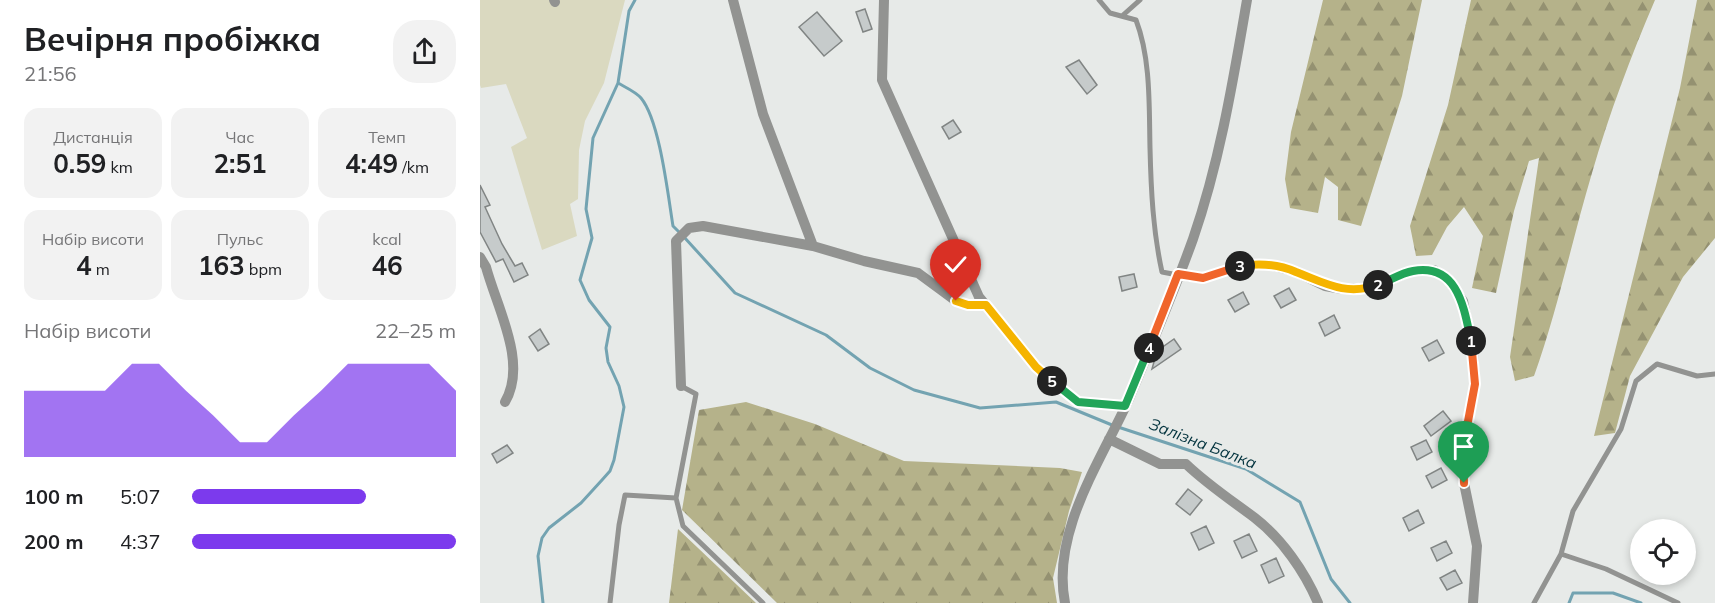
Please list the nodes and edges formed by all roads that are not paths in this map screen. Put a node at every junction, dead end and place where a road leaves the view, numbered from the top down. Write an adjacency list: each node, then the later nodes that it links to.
1 (733, 0): 7 (street)
2 (884, 0): 10 (street)
3 (1099, 0): 6 (lane)
4 (1140, 0): 6 (lane)
5 (1247, 0): 9 (street)
6 (1122, 16): 9 (lane)
7 (813, 246): 10 (street); 12 (street)
8 (480, 257): 13 (street)
9 (1178, 274): 14 (street); 22 (street)
10 (986, 305): 14 (street)
11 (1715, 374): 17 (lane)
12 (681, 386): 16 (lane)
13 (506, 402)
14 (1125, 407): 15 (street)
15 (1111, 435): 20 (street); 21 (street)
16 (676, 498): 18 (lane); 19 (lane)
17 (1561, 554): 23 (lane); 24 (lane)
18 (610, 603)
19 (763, 603)
20 (1065, 603)
21 (1318, 603)
22 (1473, 603)
23 (1534, 603)
24 (1678, 603)

